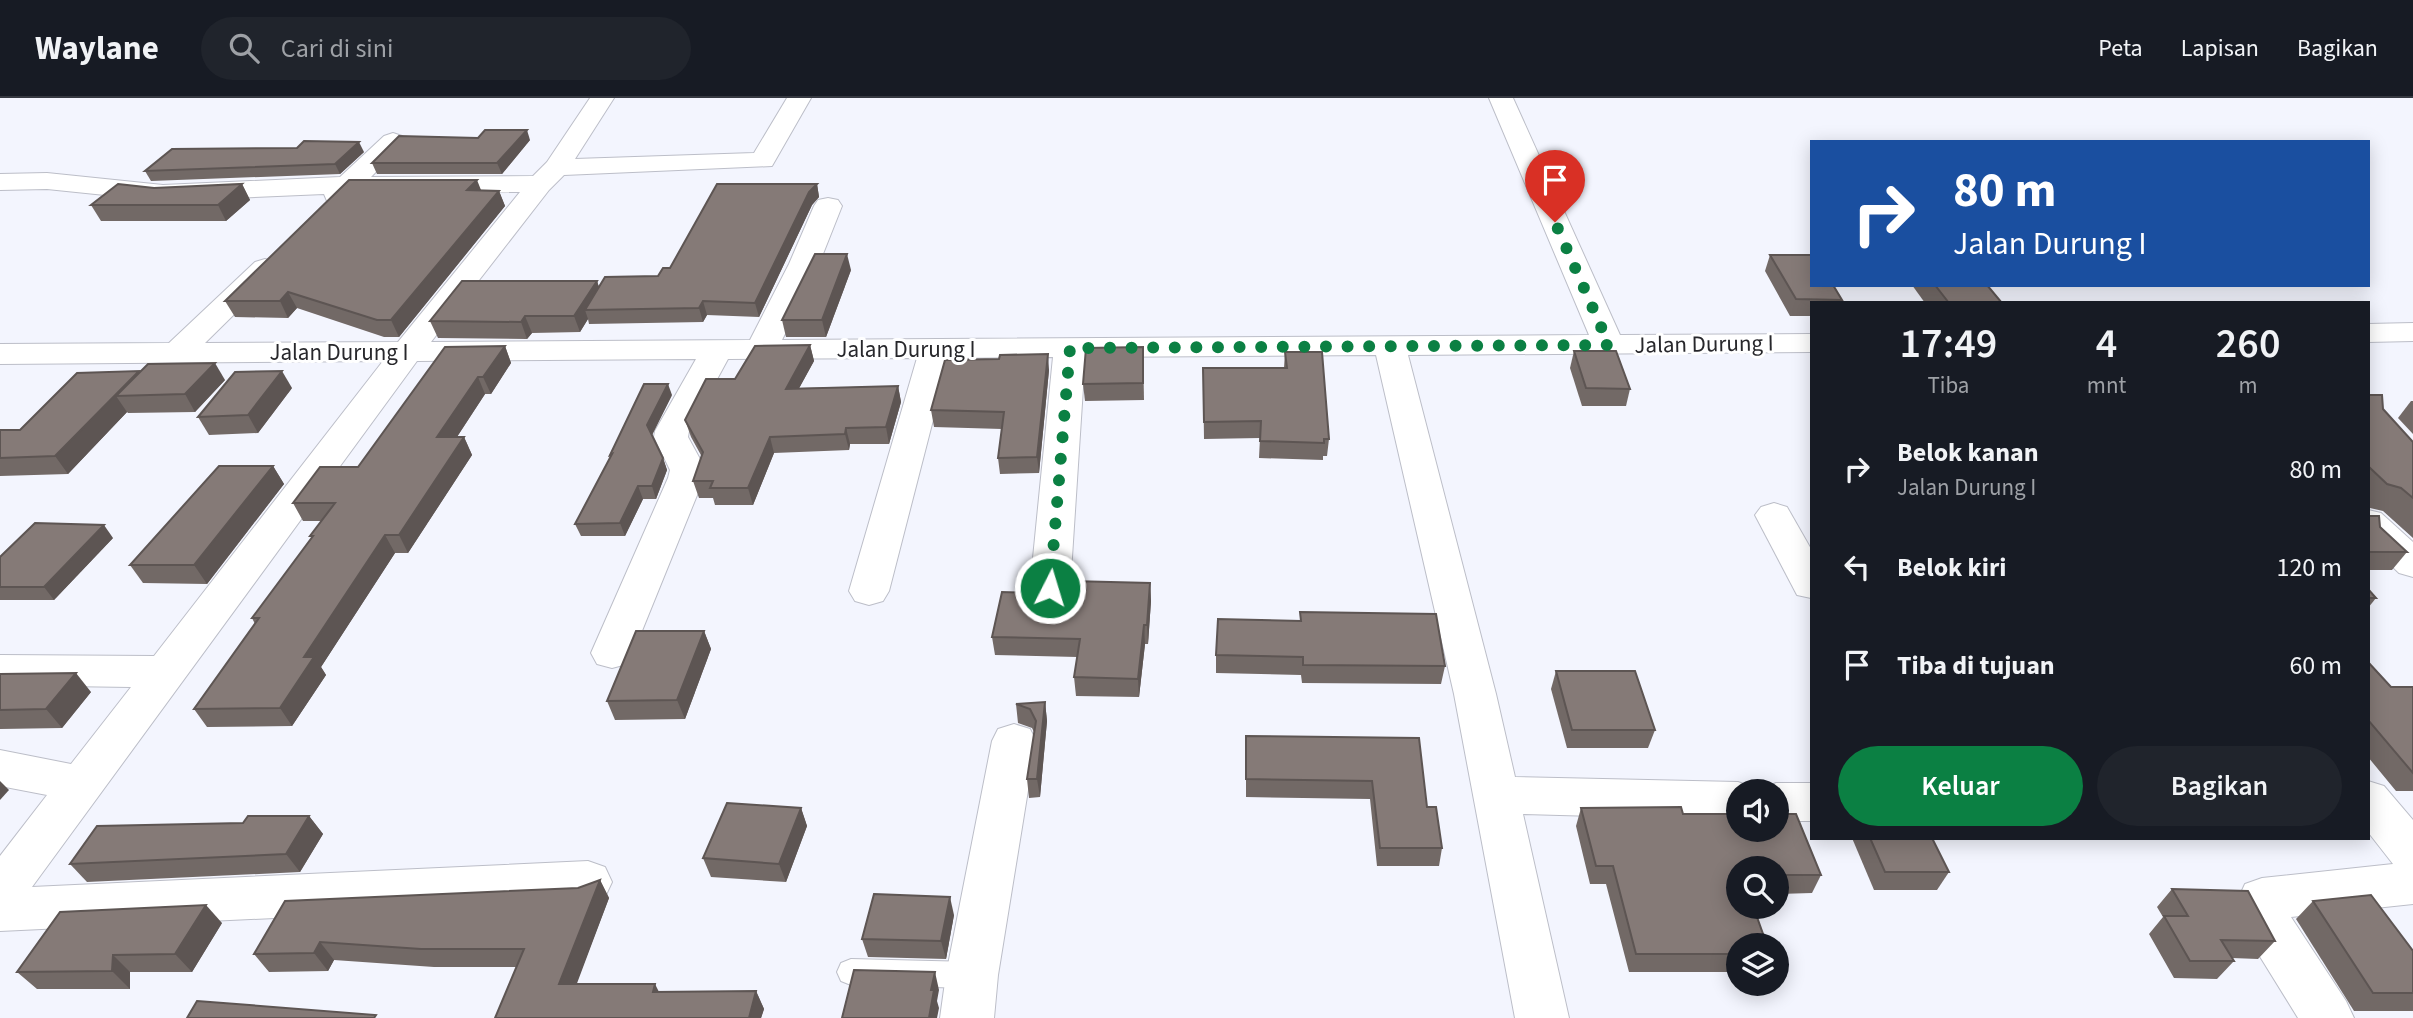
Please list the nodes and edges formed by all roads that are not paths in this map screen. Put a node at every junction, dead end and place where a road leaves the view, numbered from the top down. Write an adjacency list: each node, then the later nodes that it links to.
1 (602, 98): 5 (street)
2 (800, 98): 5 (street)
3 (1501, 98): 14 (street)
4 (393, 141): 7 (street)
5 (548, 176): 7 (street); 20 (street)
6 (0, 182): 7 (street)
7 (346, 185): 9 (street)
8 (828, 206): 19 (street)
9 (317, 215)
10 (279, 254): 21 (street)
11 (2413, 332): 12 (street)
12 (2370, 333)
13 (1810, 342): 14 (street, Jalan Durung I)
14 (1609, 345): 15 (street, Jalan Durung I)
15 (1390, 346): 17 (street, Jalan Durung I); 35 (street)
16 (936, 348): 17 (street, Jalan Durung I); 19 (street, Jalan Durung I); 28 (street)
17 (1070, 348): 27 (street)
18 (717, 350): 19 (street, Jalan Durung I); 20 (street, Jalan Durung I); 29 (street)
19 (761, 350)
20 (407, 352): 21 (street, Jalan Durung I); 31 (street)
21 (177, 353): 22 (street, Jalan Durung I)
22 (0, 354)
23 (1774, 515): 26 (street)
24 (2370, 524): 25 (street)
25 (2413, 564)
26 (1810, 583)
27 (1050, 588)
28 (869, 591)
29 (612, 653)
30 (0, 670): 31 (street)
31 (167, 671): 34 (street)
32 (1014, 741): 46 (street)
33 (0, 768): 34 (street)
34 (83, 783): 43 (street)
35 (1497, 796): 36 (street); 47 (street)
36 (1726, 801)
37 (2370, 801): 40 (street)
38 (1789, 802): 39 (street)
39 (1810, 802)
40 (2413, 854)
41 (588, 882): 44 (street)
42 (2413, 883): 48 (street)
43 (0, 893)
44 (0, 910)
45 (851, 972): 46 (lane)
46 (970, 996)
47 (1542, 1018)
48 (2327, 1018)

